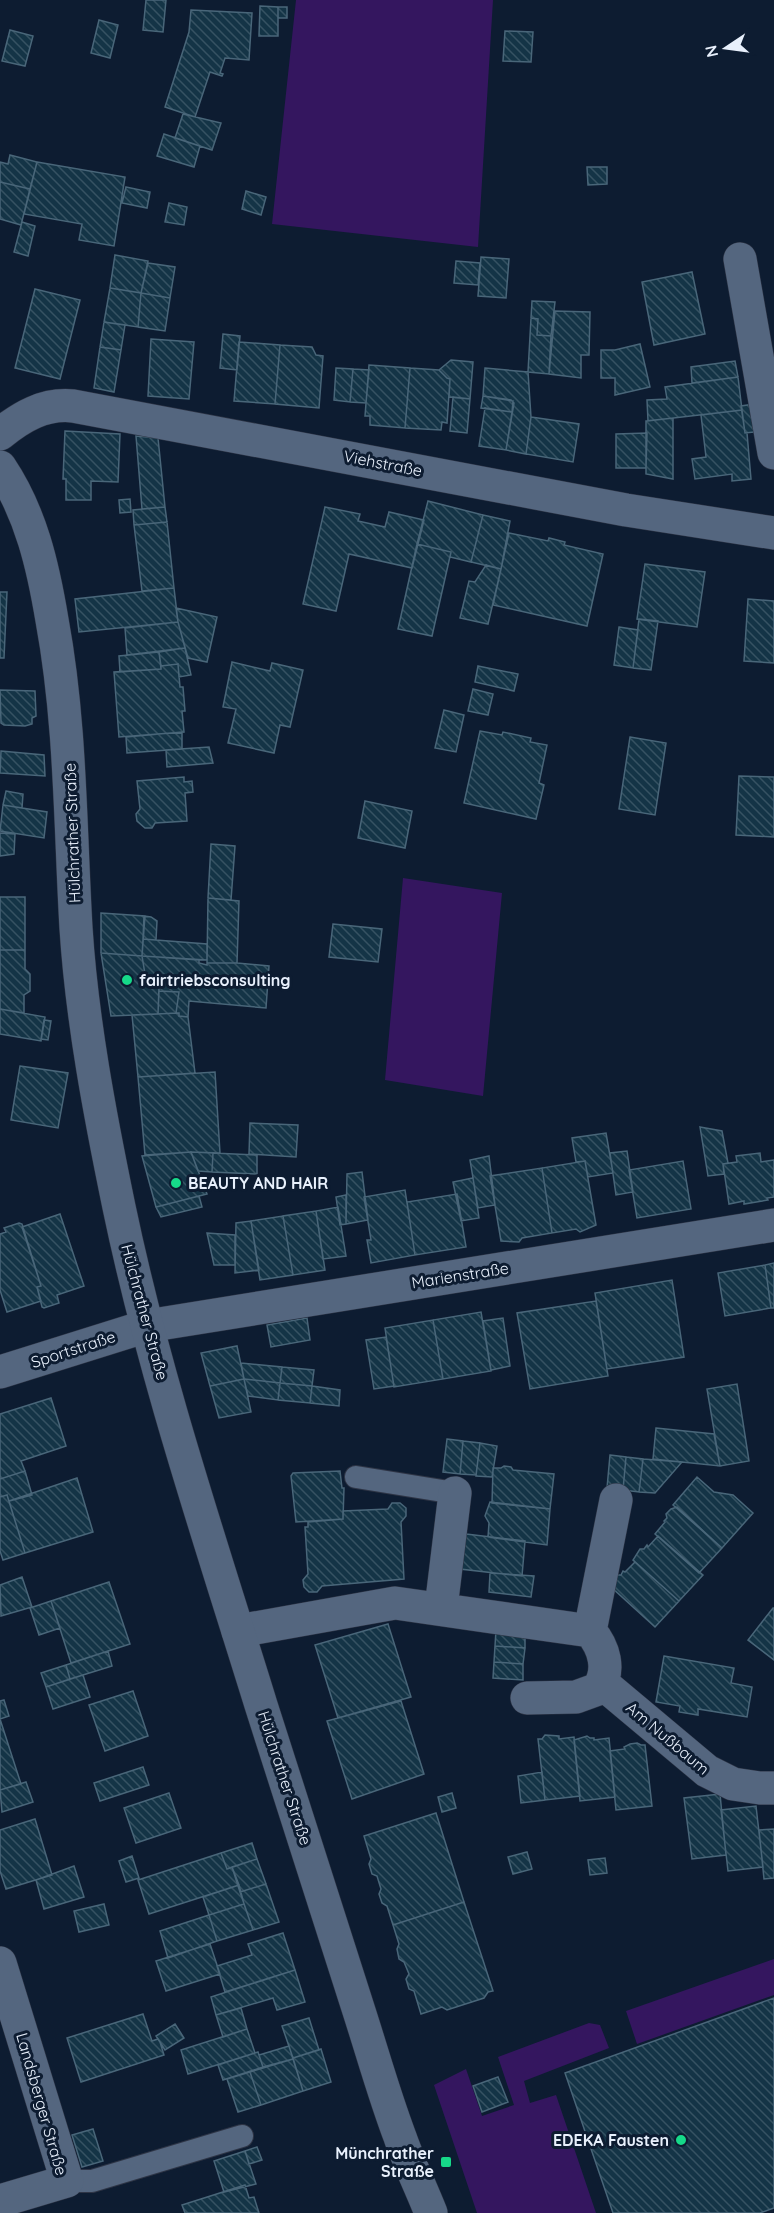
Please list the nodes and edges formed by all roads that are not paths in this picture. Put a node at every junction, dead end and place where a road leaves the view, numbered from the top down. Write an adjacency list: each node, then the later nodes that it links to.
1 (740, 259): 3 (street)
2 (0, 434): 5 (street, Viehstraße)
3 (774, 453)
4 (0, 467): 7 (street, Hülchrather Straße)
5 (774, 533)
6 (774, 1225): 7 (street, Marienstraße)
7 (147, 1326): 8 (street, Sportstraße); 13 (street, Hülchrather Straße)
8 (0, 1372)
9 (356, 1477): 10 (lane)
10 (454, 1493): 12 (street)
11 (616, 1500): 14 (street)
12 (441, 1608): 13 (street); 14 (street)
13 (238, 1631): 20 (street, Hülchrather Straße)
14 (590, 1631): 15 (street)
15 (602, 1683): 16 (street); 17 (street, Am Nußbaum)
16 (527, 1698)
17 (774, 1788)
18 (0, 1963): 21 (street, Landsberger Straße)
19 (242, 2136): 21 (lane)
20 (399, 2137): 23 (street, Hülchrather Straße); 24 (street, Hülchrather Straße)
21 (67, 2181): 22 (street, Landsberger Straße)
22 (0, 2201)
23 (414, 2213)
24 (431, 2213)

